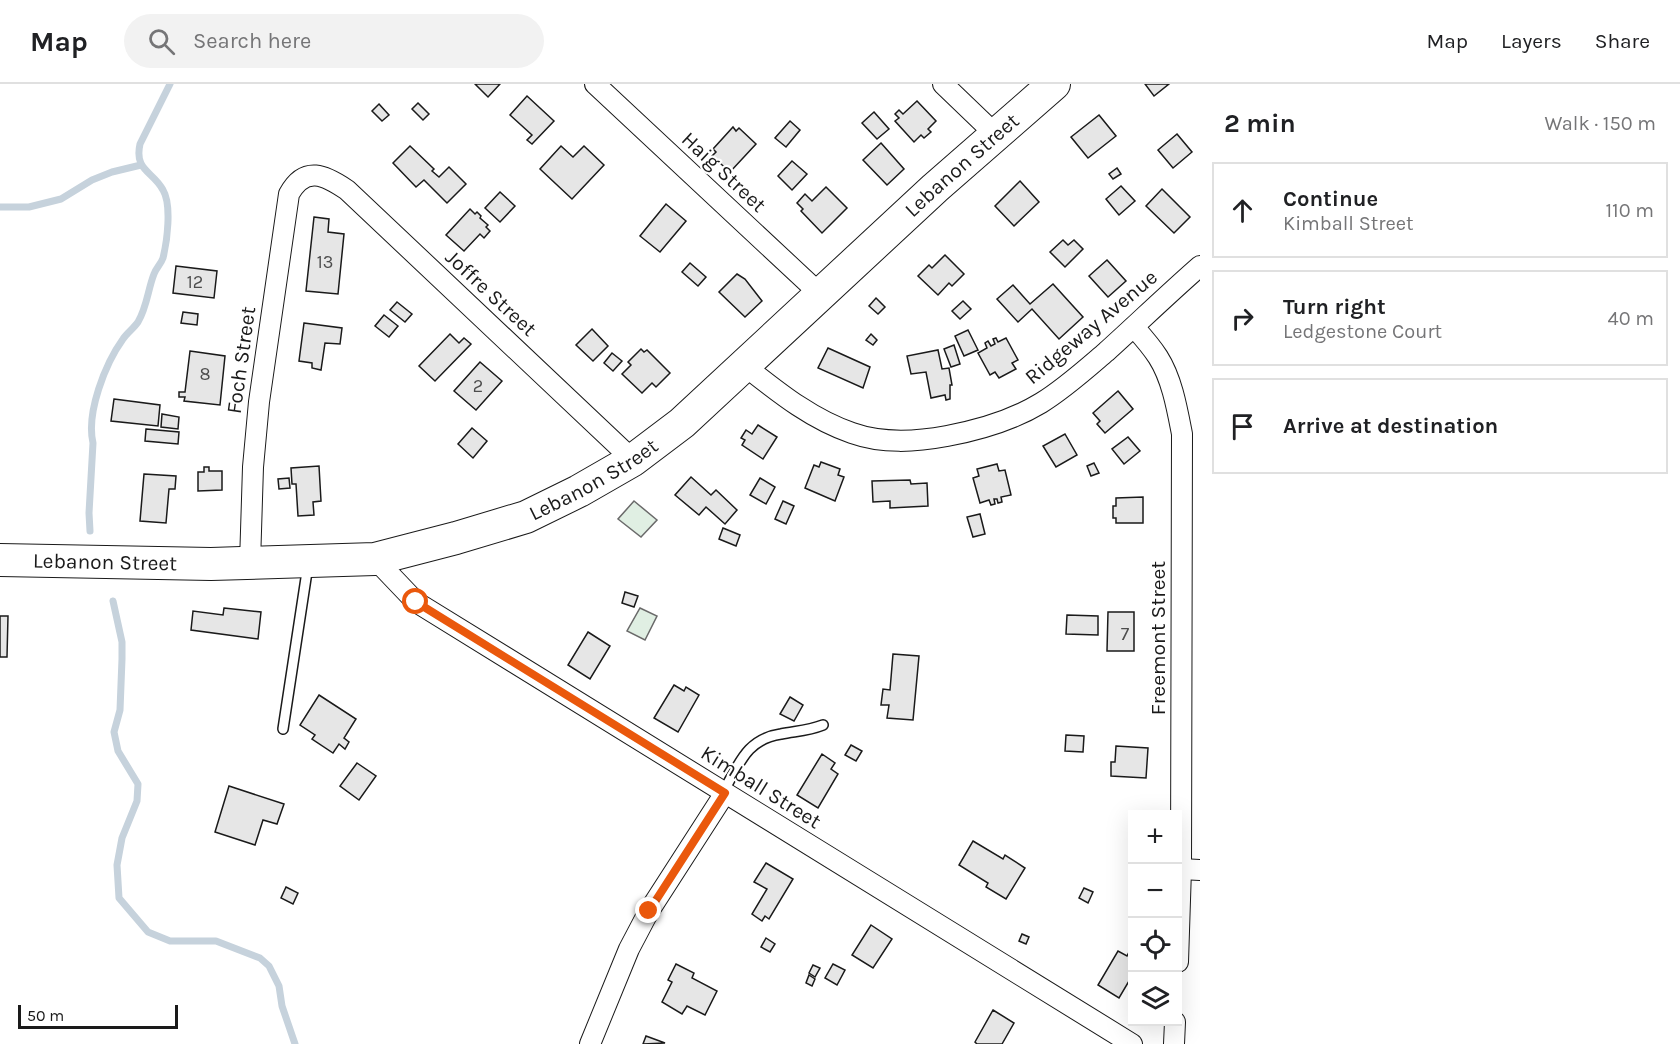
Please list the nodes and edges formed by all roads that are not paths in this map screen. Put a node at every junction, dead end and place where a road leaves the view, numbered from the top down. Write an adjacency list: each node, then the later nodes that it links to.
1 (595, 84): 7 (street, Haig Street)
2 (943, 84): 4 (street)
3 (1054, 84): 4 (highway, Lebanon Street)
4 (995, 134): 7 (highway, Lebanon Street)
5 (309, 175): 10 (street, Joffre Street); 14 (street, Foch Street)
6 (1200, 266): 8 (street, Ridgeway Avenue)
7 (820, 294): 9 (highway, Lebanon Street)
8 (1134, 327): 9 (street, Ridgeway Avenue); 18 (street, Freemont Street)
9 (745, 366): 10 (highway, Lebanon Street)
10 (633, 460): 11 (highway, Lebanon Street)
11 (375, 559): 13 (highway, Lebanon Street); 17 (street, Kimball Street)
12 (0, 560): 14 (highway, Lebanon Street)
13 (309, 561): 14 (highway, Lebanon Street); 16 (lane)
14 (250, 563)
15 (823, 725): 17 (lane)
16 (283, 729)
17 (724, 792): 21 (street); 22 (street, Kimball Street)
18 (1191, 870): 19 (street, Freemont Street)
19 (1182, 934)
20 (1175, 1026): 23 (street)
21 (590, 1044)
22 (1132, 1044)
23 (1174, 1044)

